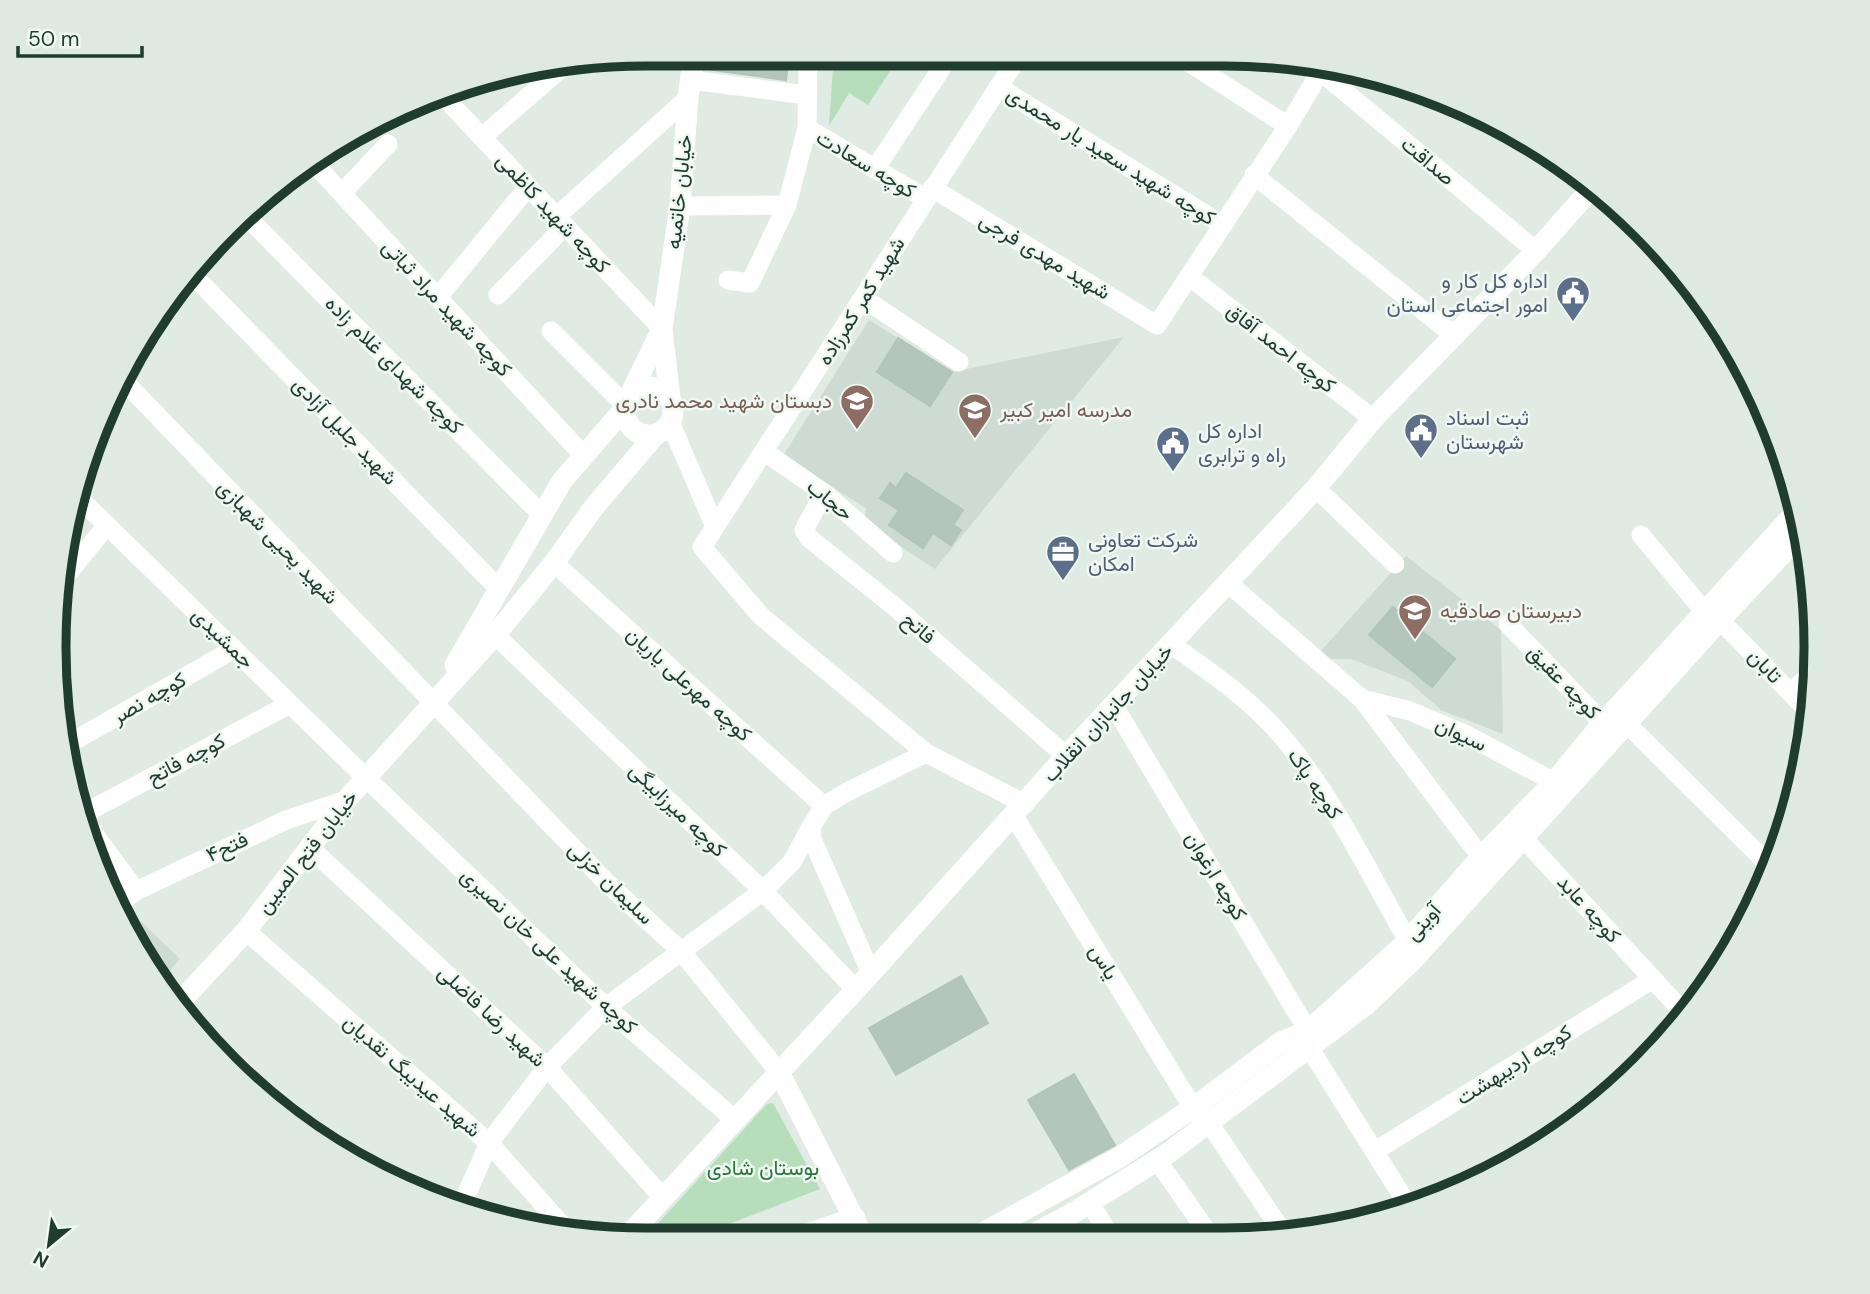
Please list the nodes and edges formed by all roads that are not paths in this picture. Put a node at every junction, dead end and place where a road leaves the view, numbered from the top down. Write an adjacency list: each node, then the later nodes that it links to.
1 (693, 66): 10 (street, خیابان خاتمیه)
2 (807, 66): 11 (street)
3 (943, 66): 18 (street)
4 (1012, 66): 9 (street, شهید کمر کمرزاده)
5 (1195, 66): 13 (street)
6 (554, 74): 15 (street)
7 (1319, 75): 13 (street)
8 (1334, 78): 29 (street, صداقت)
9 (999, 87): 22 (street, شهید کمر کمرزاده); 28 (street, کوچه شهید سعید یار محمدی)
10 (690, 89): 11 (street); 25 (street, خیابان خاتمیه); 26 (street)
11 (806, 94): 14 (street)
12 (448, 102): 15 (street, کوچه شهید کاظمی)
13 (1288, 126): 19 (street)
14 (807, 128): 18 (street, کوچه سعادت); 24 (street)
15 (482, 137): 20 (street, کوچه شهید کاظمی)
16 (388, 144): 21 (street)
17 (319, 168): 21 (street, کوچه شهید مراد ثباتی)
18 (875, 169): 22 (street, کوچه سعادت)
19 (1254, 175): 28 (street); 38 (street)
20 (528, 187): 26 (street, کوچه شهید کاظمی); 34 (street)
21 (342, 193): 34 (street, کوچه شهید مراد ثباتی)
22 (929, 193): 30 (street, شهید مهدی فرجی); 35 (street, شهید کمر کمرزاده)
23 (1586, 194): 29 (street, خیابان جانبازان انقلاب)
24 (787, 205): 25 (street); 32 (street)
25 (680, 206): 36 (street, خیابان خاتمیه)
26 (561, 221): 33 (street); 36 (street, کوچه شهید کاظمی)
27 (252, 222): 50 (street, کوچه شهدای غلام زاده)
28 (1223, 225): 30 (street)
29 (1536, 251): 38 (street, خیابان جانبازان انقلاب)
30 (1190, 276): 43 (street, کوچه احمد آفاق)
31 (198, 280): 61 (street, شهید جلیل آزادی)
32 (729, 280)
33 (498, 295)
34 (438, 297): 46 (street, کوچه شهید مراد ثباتی)
35 (863, 298): 39 (street); 45 (street, شهید کمر کمرزاده)
36 (662, 330): 41 (street, خیابان خاتمیه); 42 (street, خیابان خاتمیه)
37 (551, 331): 42 (street)
38 (1455, 336): 43 (street, خیابان جانبازان انقلاب)
39 (959, 362)
40 (128, 386): 70 (street, شهید یحیی شهبازی)
41 (670, 399): 42 (street); 44 (street)
42 (626, 404): 44 (street); 46 (street, خیابان فتح المبین)
43 (1373, 419): 47 (street, خیابان جانبازان انقلاب)
44 (663, 428): 53 (street); 57 (street, خیابان فتح المبین)
45 (765, 452): 48 (street, حجاب); 53 (street, شهید کمر کمرزاده)
46 (583, 456): 50 (street, خیابان فتح المبین)
47 (1316, 488): 58 (street); 60 (street, خیابان جانبازان انقلاب)
48 (824, 493): 56 (street, حجاب); 78 (street, فاتح)
49 (85, 503): 52 (street, جمشیدی)
50 (541, 514): 61 (street, خیابان فتح المبین)
51 (1789, 521): 62 (street, آوینی)
52 (107, 525): 59 (street); 66 (street, جمشیدی)
53 (715, 527): 77 (street, شهید کمر کمرزاده)
54 (1641, 535): 62 (street, تابان)
55 (1793, 541): 62 (street, آوینی)
56 (893, 553)
57 (554, 563): 64 (street, خیابان فتح المبین); 82 (street, کوچه مهرعلی یاریان)
58 (1395, 564)
59 (71, 569)
60 (1228, 583): 65 (street, خیابان جانبازان انقلاب); 69 (street)
61 (499, 589): 70 (street, خیابان فتح المبین)
62 (1712, 615): 68 (street, تابان); 74 (street, آوینی); 75 (street, آوینی)
63 (1508, 624): 74 (street, کوچه عقیق)
64 (495, 635): 70 (street, خیابان فتح المبین); 92 (street, کوچه میرزابیگی)
65 (1172, 645): 73 (street, خیابان جانبازان انقلاب); 95 (street, کوچه پاک)
66 (234, 649): 72 (street, جمشیدی); 76 (street, کوچه نصر)
67 (1802, 682): 68 (street)
68 (1790, 692): 71 (street, تابان)
69 (1362, 699): 80 (street, سیوان); 89 (street)
70 (433, 703): 79 (street, خیابان فتح المبین); 96 (street, سلیمان خزلی)
71 (1801, 703)
72 (290, 704): 79 (street, جمشیدی); 83 (street, کوچه فاتح)
73 (1114, 706): 78 (street, خیابان جانبازان انقلاب); 103 (street, کوچه ارغوان)
74 (1603, 723): 75 (street, کوچه عقیق); 80 (street, آوینی)
75 (1627, 724): 86 (street, آوینی); 90 (street)
76 (74, 741)
77 (926, 753): 82 (street); 84 (street)
78 (1066, 756): 84 (street, خیابان جانبازان انقلاب)
79 (366, 778): 81 (street, خیابان فتح المبین); 101 (street, کوچه شهید علی خان نصیری)
80 (1554, 782): 89 (street, آوینی)
81 (346, 800): 88 (street, خیابان فتح المبین); 91 (street, فتح۴)
82 (824, 806): 85 (street)
83 (90, 810)
84 (1020, 810): 97 (street, خیابان جانبازان انقلاب); 106 (street, یاس)
85 (811, 827): 92 (street); 97 (street)
86 (1524, 839): 89 (street); 95 (street, آوینی); 98 (street, کوچه عابد)
87 (100, 843): 91 (street)
88 (309, 847): 94 (street, خیابان فتح المبین); 104 (street, شهید رضا فاضلی)
89 (1481, 857): 95 (street, آوینی)
90 (1763, 859)
91 (136, 891): 93 (street, فتح۴)
92 (762, 891): 96 (street); 99 (street, کوچه میرزابیگی)
93 (124, 900)
94 (246, 931): 100 (street, خیابان فتح المبین); 109 (street, شهید عیدیبگ نقدیان)
95 (1410, 950): 103 (street, آوینی)
96 (681, 951): 101 (street); 105 (street, سلیمان خزلی)
97 (871, 973): 99 (street, خیابان جانبازان انقلاب)
98 (1653, 979): 102 (street, کوچه عابد); 110 (street, کوچه اردیبهشت)
99 (856, 990): 105 (street, خیابان جانبازان انقلاب)
100 (184, 998)
101 (606, 1007): 104 (street); 107 (street, کوچه شهید علی خان نصیری)
102 (1678, 1007)
103 (1309, 1040): 106 (street, آوینی); 108 (street, آوینی); 110 (street, کوچه ارغوان)
104 (547, 1067): 109 (street); 113 (street, شهید رضا فاضلی)
105 (779, 1072): 107 (street, خیابان جانبازان انقلاب); 116 (street)
106 (1193, 1108): 108 (street, یاس); 122 (street, آوینی)
107 (735, 1120): 113 (street, خیابان جانبازان انقلاب)
108 (1209, 1123): 111 (street, آوینی); 118 (street, یاس)
109 (489, 1143): 112 (street); 117 (street, شهید عیدیبگ نقدیان)
110 (1374, 1151): 114 (street, کوچه ارغوان)
111 (1157, 1160): 115 (street, آوینی); 125 (street)
112 (465, 1198)
113 (663, 1198): 119 (street, خیابان جانبازان انقلاب)
114 (1404, 1199)
115 (1089, 1202): 123 (street, آوینی); 124 (street)
116 (855, 1218): 120 (street); 121 (street)
117 (559, 1221)
118 (1278, 1225)
119 (636, 1227)
120 (825, 1228)
121 (860, 1228)
122 (992, 1228)
123 (1043, 1228)
124 (1105, 1228)
125 (1205, 1228)

